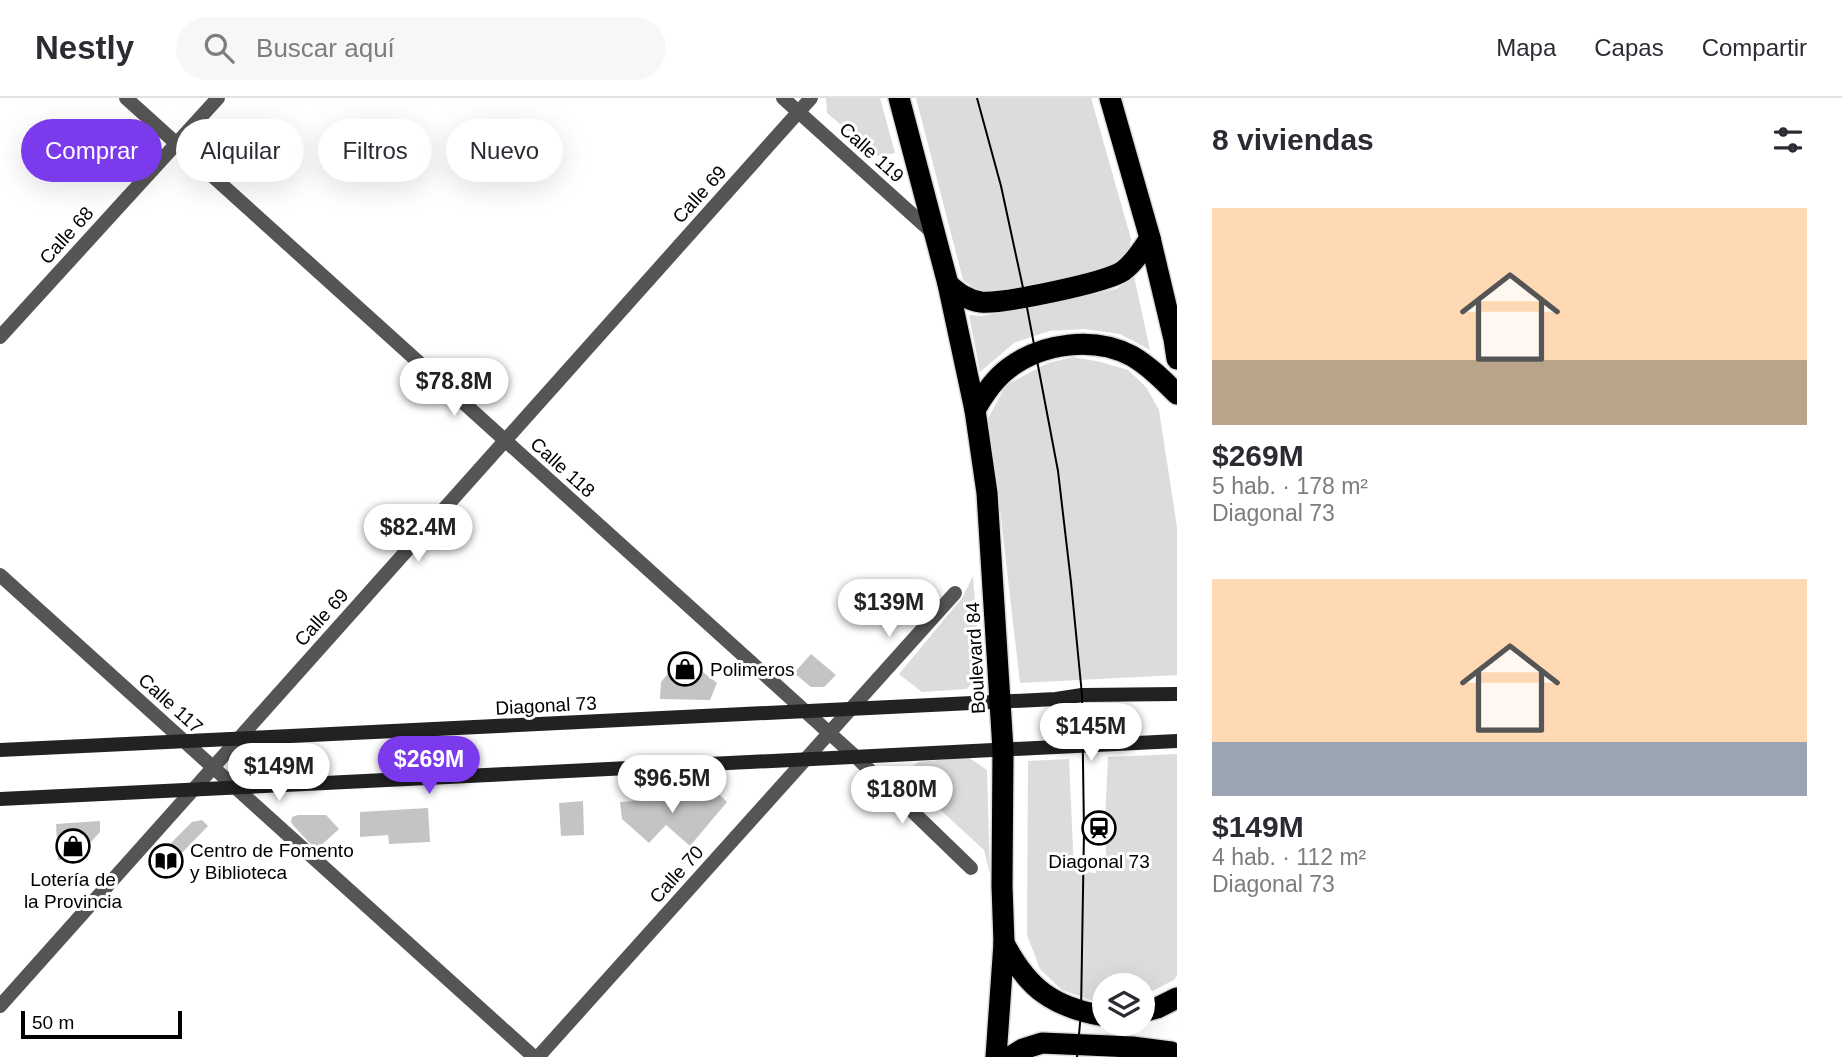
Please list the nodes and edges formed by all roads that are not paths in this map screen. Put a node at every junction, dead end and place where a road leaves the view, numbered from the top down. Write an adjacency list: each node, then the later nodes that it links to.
1 (126, 98): 9 (street, Calle 118)
2 (218, 98): 8 (street, Calle 68)
3 (783, 98): 7 (street, Calle 119)
4 (811, 98): 7 (street, Calle 69)
5 (899, 98): 11 (highway, Boulevard 84)
6 (1111, 98): 12 (highway)
7 (798, 112): 11 (street, Calle 119); 18 (street, Calle 69)
8 (199, 119)
9 (176, 144): 14 (street, Calle 68)
10 (218, 182): 18 (street, Calle 118)
11 (935, 235): 13 (highway, Boulevard 84)
12 (1150, 238): 13 (highway); 15 (highway)
13 (948, 284): 17 (highway, Boulevard 84)
14 (0, 337)
15 (1176, 345)
16 (1177, 394): 17 (highway)
17 (975, 410): 22 (highway, Boulevard 84)
18 (505, 440): 24 (street, Calle 118); 26 (street, Calle 69)
19 (0, 575): 27 (street, Calle 117)
20 (955, 593): 23 (street, Calle 70)
21 (1177, 694): 22 (main road, Diagonal 73)
22 (1001, 701): 23 (main road, Diagonal 73); 30 (highway, Boulevard 84)
23 (849, 710): 24 (main road, Diagonal 73); 25 (street, Calle 70)
24 (806, 712): 25 (street, Calle 118); 26 (main road, Diagonal 73)
25 (829, 732): 31 (street, Calle 118); 32 (street, Calle 70)
26 (239, 738): 27 (main road, Diagonal 73); 33 (street, Calle 69)
27 (184, 741): 29 (main road, Diagonal 73); 33 (street, Calle 117)
28 (1177, 741): 30 (main road)
29 (0, 750)
30 (1003, 750): 31 (main road); 38 (highway, Boulevard 84)
31 (857, 758): 32 (main road); 37 (street, Calle 118)
32 (804, 761): 34 (main road); 43 (street, Calle 70)
33 (213, 767): 34 (street, Calle 117); 35 (street, Calle 69)
34 (236, 788): 35 (main road); 43 (street, Calle 117)
35 (193, 789): 36 (main road); 40 (street, Calle 69)
36 (0, 799)
37 (971, 868)
38 (1004, 943): 42 (highway); 44 (highway, Boulevard 84)
39 (1177, 998): 41 (highway)
40 (0, 1006)
41 (1155, 1009)
42 (1092, 1014)
43 (536, 1057)
44 (996, 1057)
45 (1010, 1057): 46 (highway)
46 (1177, 1057)

